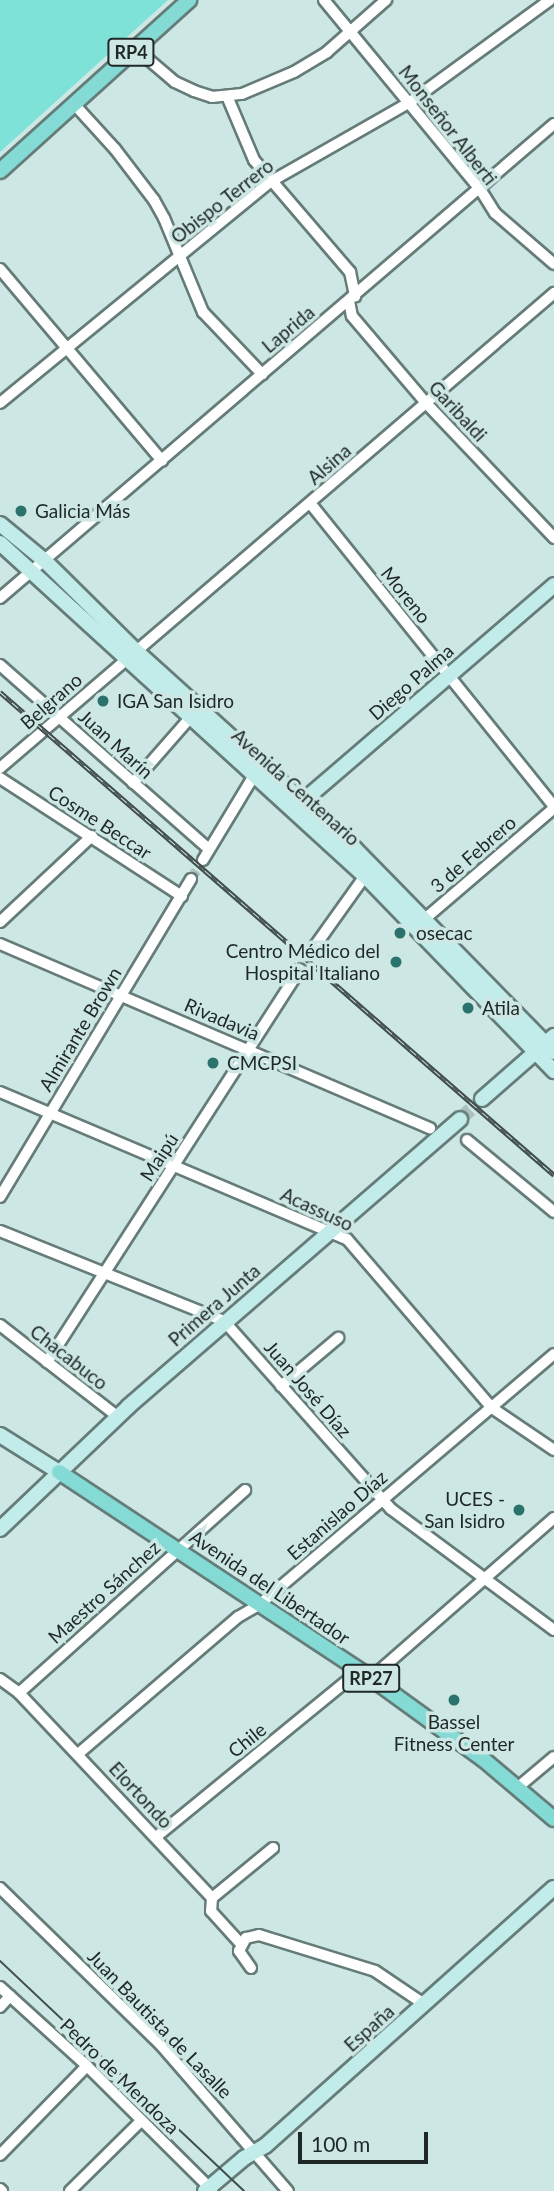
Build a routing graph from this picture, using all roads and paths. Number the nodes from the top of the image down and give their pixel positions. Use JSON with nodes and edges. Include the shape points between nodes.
{"nodes":[{"id":1,"x":189,"y":0,"type":"edge"},
{"id":2,"x":324,"y":0,"type":"edge"},
{"id":3,"x":386,"y":0,"type":"edge"},
{"id":4,"x":550,"y":0,"type":"edge"},
{"id":5,"x":351,"y":32,"type":"junction"},
{"id":6,"x":135,"y":48,"type":"junction"},
{"id":7,"x":227,"y":96,"type":"junction"},
{"id":8,"x":410,"y":102,"type":"junction"},
{"id":9,"x":74,"y":104,"type":"junction"},
{"id":10,"x":554,"y":124,"type":"edge"},
{"id":11,"x":0,"y":171,"type":"edge"},
{"id":12,"x":270,"y":182,"type":"junction"},
{"id":13,"x":480,"y":189,"type":"junction"},
{"id":14,"x":180,"y":256,"type":"junction"},
{"id":15,"x":554,"y":264,"type":"edge"},
{"id":16,"x":0,"y":269,"type":"edge"},
{"id":17,"x":554,"y":293,"type":"edge"},
{"id":18,"x":352,"y":298,"type":"junction"},
{"id":19,"x":65,"y":348,"type":"junction"},
{"id":20,"x":262,"y":374,"type":"junction"},
{"id":21,"x":0,"y":402,"type":"edge"},
{"id":22,"x":426,"y":403,"type":"junction"},
{"id":23,"x":162,"y":461,"type":"junction"},
{"id":24,"x":310,"y":503,"type":"junction"},
{"id":25,"x":0,"y":524,"type":"edge"},
{"id":26,"x":554,"y":538,"type":"edge"},
{"id":27,"x":0,"y":543,"type":"edge"},
{"id":28,"x":39,"y":566,"type":"junction"},
{"id":29,"x":554,"y":585,"type":"edge"},
{"id":30,"x":0,"y":598,"type":"edge"},
{"id":31,"x":130,"y":655,"type":"junction"},
{"id":32,"x":0,"y":665,"type":"edge"},
{"id":33,"x":448,"y":675,"type":"junction"},
{"id":34,"x":60,"y":718,"type":"junction"},
{"id":35,"x":190,"y":718,"type":"junction"},
{"id":36,"x":0,"y":768,"type":"edge"},
{"id":37,"x":257,"y":770,"type":"junction"},
{"id":38,"x":0,"y":778,"type":"edge"},
{"id":39,"x":134,"y":783,"type":"junction"},
{"id":40,"x":297,"y":806,"type":"junction"},
{"id":41,"x":554,"y":807,"type":"edge"},
{"id":42,"x":92,"y":836,"type":"junction"},
{"id":43,"x":209,"y":849,"type":"junction"},
{"id":44,"x":203,"y":860,"type":"tunnel mouth"},
{"id":45,"x":365,"y":876,"type":"junction"},
{"id":46,"x":191,"y":879,"type":"tunnel mouth"},
{"id":47,"x":182,"y":896,"type":"junction"},
{"id":48,"x":0,"y":922,"type":"edge"},
{"id":49,"x":420,"y":923,"type":"junction"},
{"id":50,"x":0,"y":944,"type":"edge"},
{"id":51,"x":315,"y":946,"type":"dead end"},
{"id":52,"x":300,"y":970,"type":"dead end"},
{"id":53,"x":120,"y":996,"type":"junction"},
{"id":54,"x":547,"y":1046,"type":"edge"},
{"id":55,"x":249,"y":1049,"type":"junction"},
{"id":56,"x":554,"y":1071,"type":"edge"},
{"id":57,"x":0,"y":1092,"type":"edge"},
{"id":58,"x":482,"y":1099,"type":"tunnel mouth"},
{"id":59,"x":49,"y":1113,"type":"junction"},
{"id":60,"x":460,"y":1118,"type":"tunnel mouth"},
{"id":61,"x":430,"y":1128,"type":"dead end"},
{"id":62,"x":467,"y":1140,"type":"dead end"},
{"id":63,"x":173,"y":1166,"type":"junction"},
{"id":64,"x":0,"y":1197,"type":"edge"},
{"id":65,"x":554,"y":1212,"type":"edge"},
{"id":66,"x":330,"y":1230,"type":"junction"},
{"id":67,"x":0,"y":1231,"type":"edge"},
{"id":68,"x":105,"y":1273,"type":"junction"},
{"id":69,"x":224,"y":1321,"type":"junction"},
{"id":70,"x":0,"y":1325,"type":"edge"},
{"id":71,"x":338,"y":1338,"type":"dead end"},
{"id":72,"x":554,"y":1354,"type":"edge"},
{"id":73,"x":47,"y":1362,"type":"junction"},
{"id":74,"x":281,"y":1386,"type":"junction"},
{"id":75,"x":492,"y":1408,"type":"junction"},
{"id":76,"x":117,"y":1416,"type":"junction"},
{"id":77,"x":0,"y":1435,"type":"edge"},
{"id":78,"x":554,"y":1450,"type":"edge"},
{"id":79,"x":59,"y":1472,"type":"junction"},
{"id":80,"x":245,"y":1490,"type":"dead end"},
{"id":81,"x":382,"y":1500,"type":"junction"},
{"id":82,"x":554,"y":1518,"type":"edge"},
{"id":83,"x":0,"y":1530,"type":"edge"},
{"id":84,"x":178,"y":1549,"type":"junction"},
{"id":85,"x":484,"y":1578,"type":"junction"},
{"id":86,"x":259,"y":1605,"type":"junction"},
{"id":87,"x":554,"y":1630,"type":"edge"},
{"id":88,"x":365,"y":1674,"type":"junction"},
{"id":89,"x":0,"y":1679,"type":"edge"},
{"id":90,"x":19,"y":1693,"type":"junction"},
{"id":91,"x":78,"y":1754,"type":"junction"},
{"id":92,"x":554,"y":1757,"type":"edge"},
{"id":93,"x":517,"y":1788,"type":"junction"},
{"id":94,"x":554,"y":1819,"type":"edge"},
{"id":95,"x":156,"y":1837,"type":"junction"},
{"id":96,"x":273,"y":1848,"type":"dead end"},
{"id":97,"x":0,"y":1888,"type":"edge"},
{"id":98,"x":554,"y":1888,"type":"edge"},
{"id":99,"x":212,"y":1898,"type":"junction"},
{"id":100,"x":241,"y":1944,"type":"junction"},
{"id":101,"x":251,"y":1968,"type":"dead end"},
{"id":102,"x":0,"y":1987,"type":"edge"},
{"id":103,"x":10,"y":1996,"type":"junction"},
{"id":104,"x":425,"y":2004,"type":"junction"},
{"id":105,"x":0,"y":2007,"type":"edge"},
{"id":106,"x":87,"y":2066,"type":"junction"},
{"id":107,"x":141,"y":2121,"type":"junction"},
{"id":108,"x":254,"y":2151,"type":"junction"},
{"id":109,"x":0,"y":2155,"type":"edge"},
{"id":110,"x":209,"y":2190,"type":"edge"},
{"id":111,"x":70,"y":2191,"type":"edge"},
{"id":112,"x":288,"y":2191,"type":"edge"}],
"edges":[{"from":1,"to":6,"type":"main road","number":"RP4"},
{"from":2,"to":5,"type":"street","name":"Monseñor Alberti"},
{"from":3,"to":5,"type":"street"},
{"from":4,"to":8,"type":"street","name":"Obispo Terrero"},
{"from":5,"to":7,"type":"street","via":[[294,72]]},
{"from":5,"to":8,"type":"street","name":"Monseñor Alberti"},
{"from":6,"to":7,"type":"street","via":[[175,82],[212,97]]},
{"from":6,"to":9,"type":"main road","number":"RP4"},
{"from":7,"to":12,"type":"street","name":"Garibaldi","via":[[245,144]]},
{"from":8,"to":12,"type":"street","name":"Obispo Terrero"},
{"from":8,"to":13,"type":"street","name":"Monseñor Alberti"},
{"from":9,"to":11,"type":"main road","number":"RP4"},
{"from":9,"to":14,"type":"street","via":[[142,182]]},
{"from":10,"to":13,"type":"street","name":"Laprida"},
{"from":12,"to":14,"type":"street","name":"Obispo Terrero"},
{"from":12,"to":18,"type":"street","name":"Garibaldi","via":[[350,272]]},
{"from":13,"to":15,"type":"street","name":"Monseñor Alberti","via":[[495,213]]},
{"from":13,"to":18,"type":"street","name":"Laprida"},
{"from":14,"to":19,"type":"street","name":"Obispo Terrero"},
{"from":14,"to":20,"type":"street","via":[[203,312]]},
{"from":16,"to":19,"type":"street"},
{"from":17,"to":22,"type":"street","name":"Alsina"},
{"from":18,"to":20,"type":"street","name":"Laprida"},
{"from":18,"to":22,"type":"street","name":"Garibaldi","via":[[352,316]]},
{"from":19,"to":21,"type":"street","name":"Obispo Terrero"},
{"from":19,"to":23,"type":"street"},
{"from":20,"to":23,"type":"street","name":"Laprida"},
{"from":22,"to":24,"type":"street","name":"Alsina"},
{"from":22,"to":26,"type":"street","name":"Garibaldi"},
{"from":23,"to":28,"type":"street","name":"Laprida"},
{"from":24,"to":31,"type":"street","name":"Alsina"},
{"from":24,"to":33,"type":"street","name":"Moreno"},
{"from":25,"to":28,"type":"street","name":"Avenida Centenario"},
{"from":27,"to":28,"type":"street","name":"Avenida Centenario"},
{"from":28,"to":30,"type":"street","name":"Laprida"},
{"from":28,"to":31,"type":"street","name":"Avenida Centenario"},
{"from":29,"to":33,"type":"street","name":"Diego Palma"},
{"from":31,"to":34,"type":"street","name":"Belgrano"},
{"from":31,"to":35,"type":"street","name":"Avenida Centenario"},
{"from":31,"to":37,"type":"street","name":"Avenida Centenario"},
{"from":32,"to":34,"type":"street","name":"Juan Marín"},
{"from":33,"to":40,"type":"street","name":"Diego Palma"},
{"from":33,"to":41,"type":"street","name":"Moreno"},
{"from":34,"to":36,"type":"street","name":"Belgrano"},
{"from":34,"to":39,"type":"street","name":"Juan Marín"},
{"from":35,"to":37,"type":"street","name":"Avenida Centenario"},
{"from":35,"to":39,"type":"street"},
{"from":37,"to":40,"type":"street","name":"Avenida Centenario"},
{"from":37,"to":43,"type":"street"},
{"from":38,"to":42,"type":"street","name":"Cosme Beccar"},
{"from":39,"to":43,"type":"street","name":"Juan Marín"},
{"from":40,"to":45,"type":"street","name":"Avenida Centenario"},
{"from":40,"to":49,"type":"street","name":"Avenida Centenario","via":[[355,849]]},
{"from":41,"to":49,"type":"street","name":"3 de Febrero"},
{"from":42,"to":47,"type":"street","name":"Cosme Beccar"},
{"from":42,"to":48,"type":"street"},
{"from":43,"to":44,"type":"street"},
{"from":45,"to":49,"type":"street","name":"Avenida Centenario"},
{"from":45,"to":51,"type":"street"},
{"from":46,"to":47,"type":"street","name":"Almirante Brown"},
{"from":47,"to":53,"type":"street","name":"Almirante Brown"},
{"from":49,"to":54,"type":"street","name":"Avenida Centenario"},
{"from":50,"to":53,"type":"street","name":"Rivadavia"},
{"from":52,"to":55,"type":"street","name":"Maipú"},
{"from":53,"to":55,"type":"street","name":"Rivadavia"},
{"from":53,"to":59,"type":"street","name":"Almirante Brown"},
{"from":54,"to":56,"type":"street","name":"Avenida Centenario"},
{"from":54,"to":58,"type":"street"},
{"from":55,"to":61,"type":"street","name":"Rivadavia"},
{"from":55,"to":63,"type":"street","name":"Maipú"},
{"from":57,"to":59,"type":"street","name":"Acassuso"},
{"from":59,"to":63,"type":"street","name":"Acassuso"},
{"from":59,"to":64,"type":"street","name":"Almirante Brown"},
{"from":60,"to":66,"type":"street","name":"Primera Junta"},
{"from":62,"to":65,"type":"street"},
{"from":63,"to":66,"type":"street","name":"Acassuso"},
{"from":63,"to":68,"type":"street","name":"Maipú"},
{"from":66,"to":69,"type":"street","name":"Primera Junta"},
{"from":66,"to":75,"type":"street","name":"Acassuso","via":[[347,1239]]},
{"from":67,"to":68,"type":"street","name":"Juan José Díaz"},
{"from":68,"to":69,"type":"street","name":"Juan José Díaz"},
{"from":68,"to":73,"type":"street","name":"Maipú"},
{"from":69,"to":74,"type":"street","name":"Juan José Díaz"},
{"from":69,"to":76,"type":"street","name":"Primera Junta"},
{"from":70,"to":73,"type":"street","name":"Chacabuco"},
{"from":71,"to":74,"type":"street"},
{"from":72,"to":75,"type":"street","name":"Estanislao Díaz"},
{"from":73,"to":76,"type":"street","name":"Chacabuco"},
{"from":74,"to":81,"type":"street","name":"Juan José Díaz"},
{"from":75,"to":78,"type":"street","name":"Acassuso"},
{"from":75,"to":81,"type":"street","name":"Estanislao Díaz"},
{"from":76,"to":79,"type":"street","name":"Primera Junta"},
{"from":77,"to":79,"type":"street","number":"RP27"},
{"from":79,"to":83,"type":"street","name":"Primera Junta"},
{"from":79,"to":84,"type":"main road","name":"Avenida del Libertador","number":"RP27"},
{"from":80,"to":84,"type":"street","name":"Maestro Sánchez"},
{"from":81,"to":85,"type":"street","name":"Juan José Díaz"},
{"from":81,"to":86,"type":"street","name":"Estanislao Díaz"},
{"from":82,"to":85,"type":"street","name":"Chile"},
{"from":84,"to":86,"type":"main road","name":"Avenida del Libertador","number":"RP27"},
{"from":84,"to":90,"type":"street","name":"Maestro Sánchez"},
{"from":85,"to":87,"type":"street","name":"Juan José Díaz"},
{"from":85,"to":88,"type":"street","name":"Chile"},
{"from":86,"to":88,"type":"main road","name":"Avenida del Libertador","number":"RP27"},
{"from":86,"to":91,"type":"street","name":"Estanislao Díaz","via":[[238,1617]]},
{"from":88,"to":93,"type":"main road","name":"Avenida del Libertador","number":"RP27"},
{"from":88,"to":95,"type":"street","name":"Chile"},
{"from":89,"to":90,"type":"street","name":"Elortondo"},
{"from":90,"to":91,"type":"street","name":"Elortondo"},
{"from":91,"to":95,"type":"street","name":"Elortondo"},
{"from":92,"to":93,"type":"street"},
{"from":93,"to":94,"type":"main road","name":"Avenida del Libertador","number":"RP27"},
{"from":95,"to":99,"type":"street","name":"Elortondo"},
{"from":96,"to":99,"type":"street"},
{"from":97,"to":108,"type":"street","name":"Juan Bautista de Lasalle","via":[[160,2044]]},
{"from":98,"to":104,"type":"street","name":"España"},
{"from":99,"to":100,"type":"street","name":"Elortondo","via":[[211,1911]]},
{"from":100,"to":101,"type":"street","name":"Elortondo","via":[[239,1951]]},
{"from":100,"to":104,"type":"street","via":[[251,1934],[259,1935],[357,1965],[375,1971]]},
{"from":102,"to":103,"type":"street","name":"Pedro de Mendoza"},
{"from":103,"to":105,"type":"street"},
{"from":103,"to":106,"type":"street","name":"Pedro de Mendoza"},
{"from":104,"to":108,"type":"street","name":"España"},
{"from":106,"to":107,"type":"street","name":"Pedro de Mendoza"},
{"from":106,"to":109,"type":"street"},
{"from":107,"to":110,"type":"street","name":"Pedro de Mendoza"},
{"from":107,"to":111,"type":"street"},
{"from":108,"to":110,"type":"street","name":"España"},
{"from":108,"to":112,"type":"street","name":"Juan Bautista de Lasalle"}]}
